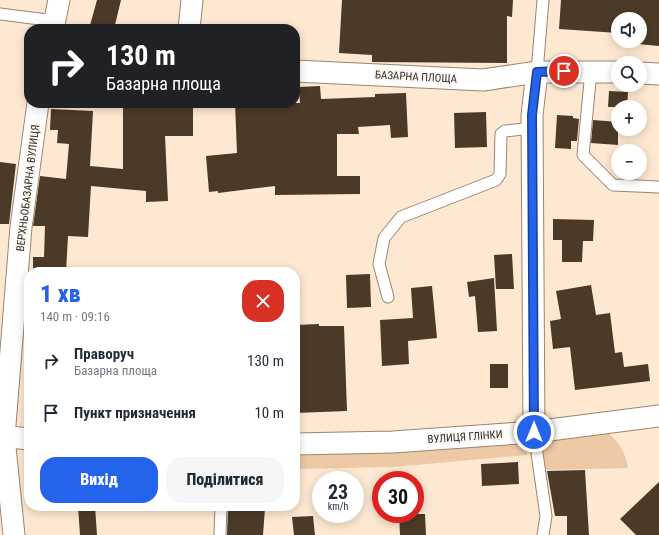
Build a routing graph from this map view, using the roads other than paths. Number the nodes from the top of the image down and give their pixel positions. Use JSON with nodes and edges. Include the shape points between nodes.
{"nodes":[{"id":1,"x":59,"y":0,"type":"edge"},
{"id":2,"x":192,"y":0,"type":"edge"},
{"id":3,"x":543,"y":0,"type":"edge"},
{"id":4,"x":0,"y":14,"type":"edge"},
{"id":5,"x":49,"y":24,"type":"edge"},
{"id":6,"x":54,"y":24,"type":"edge"},
{"id":7,"x":190,"y":24,"type":"edge"},
{"id":8,"x":591,"y":70,"type":"junction"},
{"id":9,"x":300,"y":71,"type":"edge"},
{"id":10,"x":611,"y":71,"type":"edge"},
{"id":11,"x":537,"y":72,"type":"junction"},
{"id":12,"x":647,"y":73,"type":"edge"},
{"id":13,"x":659,"y":74,"type":"edge"},
{"id":14,"x":37,"y":108,"type":"edge"},
{"id":15,"x":532,"y":128,"type":"junction"},
{"id":16,"x":659,"y":187,"type":"edge"},
{"id":17,"x":388,"y":297,"type":"dead end"},
{"id":18,"x":659,"y":416,"type":"edge"},
{"id":19,"x":534,"y":432,"type":"junction"},
{"id":20,"x":2,"y":437,"type":"edge"},
{"id":21,"x":24,"y":439,"type":"edge"},
{"id":22,"x":300,"y":444,"type":"edge"},
{"id":23,"x":221,"y":511,"type":"edge"},
{"id":24,"x":14,"y":535,"type":"edge"},
{"id":25,"x":220,"y":535,"type":"edge"},
{"id":26,"x":543,"y":535,"type":"edge"}],
"edges":[{"from":1,"to":6,"type":"street"},
{"from":2,"to":7,"type":"street"},
{"from":3,"to":11,"type":"lane"},
{"from":4,"to":5,"type":"lane"},
{"from":8,"to":10,"type":"street","name":"БАЗАРНА ПЛОЩА"},
{"from":8,"to":11,"type":"street","name":"БАЗАРНА ПЛОЩА"},
{"from":8,"to":16,"type":"lane","via":[[583,155],[612,185]]},
{"from":9,"to":11,"type":"street","name":"БАЗАРНА ПЛОЩА","via":[[483,80]]},
{"from":11,"to":15,"type":"street"},
{"from":12,"to":13,"type":"street"},
{"from":14,"to":20,"type":"street","name":"ВЕРХНЬОБАЗАРНА ВУЛИЦЯ","via":[[21,227]]},
{"from":15,"to":17,"type":"lane","via":[[505,131],[501,134],[500,174],[496,180],[401,217],[384,238],[379,264]]},
{"from":15,"to":19,"type":"street"},
{"from":18,"to":19,"type":"street","name":"ВУЛИЦЯ ГЛІНКИ"},
{"from":19,"to":22,"type":"street","name":"ВУЛИЦЯ ГЛІНКИ","via":[[393,442]]},
{"from":19,"to":26,"type":"lane","via":[[546,516]]},
{"from":20,"to":21,"type":"street"},
{"from":20,"to":24,"type":"street","name":"ВЕРХНЬОБАЗАРНА ВУЛИЦЯ"},
{"from":23,"to":25,"type":"lane"}]}
